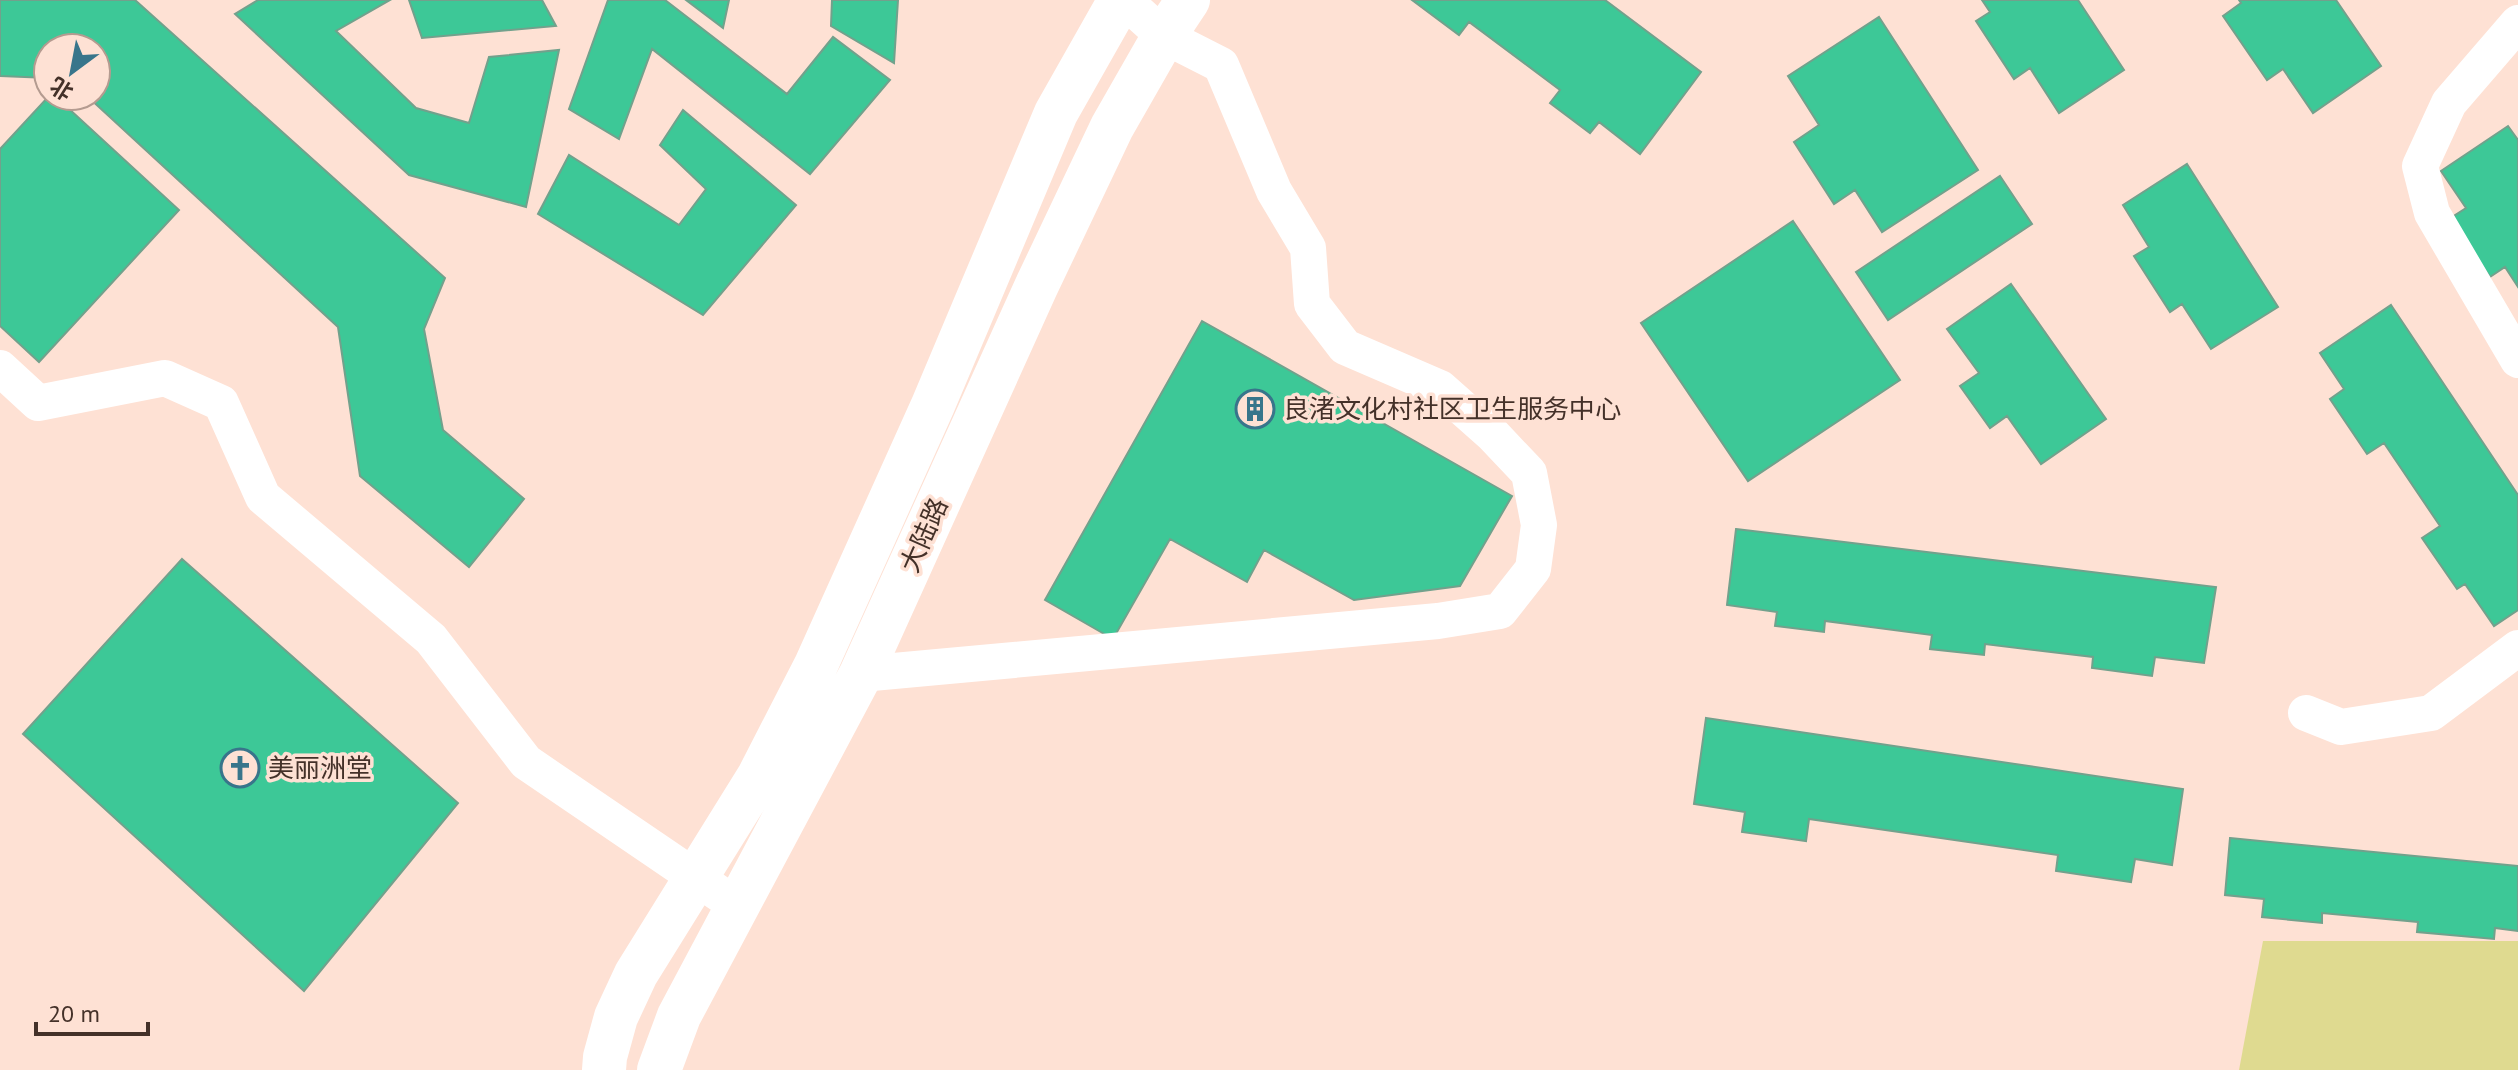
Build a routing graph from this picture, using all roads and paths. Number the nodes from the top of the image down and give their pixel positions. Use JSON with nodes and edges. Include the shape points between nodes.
{"nodes":[{"id":1,"x":1122,"y":0,"type":"edge"},
{"id":2,"x":1188,"y":0,"type":"edge"},
{"id":3,"x":2518,"y":23,"type":"edge"},
{"id":4,"x":1164,"y":36,"type":"junction"},
{"id":5,"x":2518,"y":360,"type":"edge"},
{"id":6,"x":0,"y":368,"type":"edge"},
{"id":7,"x":2518,"y":648,"type":"edge"},
{"id":8,"x":861,"y":674,"type":"junction"},
{"id":9,"x":2306,"y":713,"type":"dead end"},
{"id":10,"x":696,"y":877,"type":"junction"},
{"id":11,"x":739,"y":907,"type":"junction"},
{"id":12,"x":604,"y":1070,"type":"edge"},
{"id":13,"x":659,"y":1070,"type":"edge"}],
"edges":[{"from":1,"to":4,"type":"street"},
{"from":1,"to":10,"type":"main road","name":"大陆路","via":[[1056,113],[816,665],[759,776]]},
{"from":2,"to":4,"type":"main road","name":"大陆路"},
{"from":3,"to":5,"type":"street","via":[[2449,103],[2420,166],[2432,213]]},
{"from":4,"to":8,"type":"main road","name":"大陆路","via":[[1093,167]]},
{"from":4,"to":8,"type":"street","via":[[1221,65],[1274,191],[1308,248],[1312,304],[1345,347],[1440,388],[1529,473],[1539,525],[1533,569],[1500,611],[1438,621]]},
{"from":6,"to":10,"type":"street","via":[[38,403],[165,378],[221,403],[263,497],[431,639],[526,762]]},
{"from":7,"to":9,"type":"street","via":[[2431,713],[2341,727]]},
{"from":8,"to":11,"type":"main road","name":"大陆路"},
{"from":10,"to":11,"type":"street"},
{"from":10,"to":12,"type":"main road","name":"大陆路","via":[[636,974],[616,1017]]},
{"from":11,"to":13,"type":"main road","name":"大陆路","via":[[679,1016]]}]}
